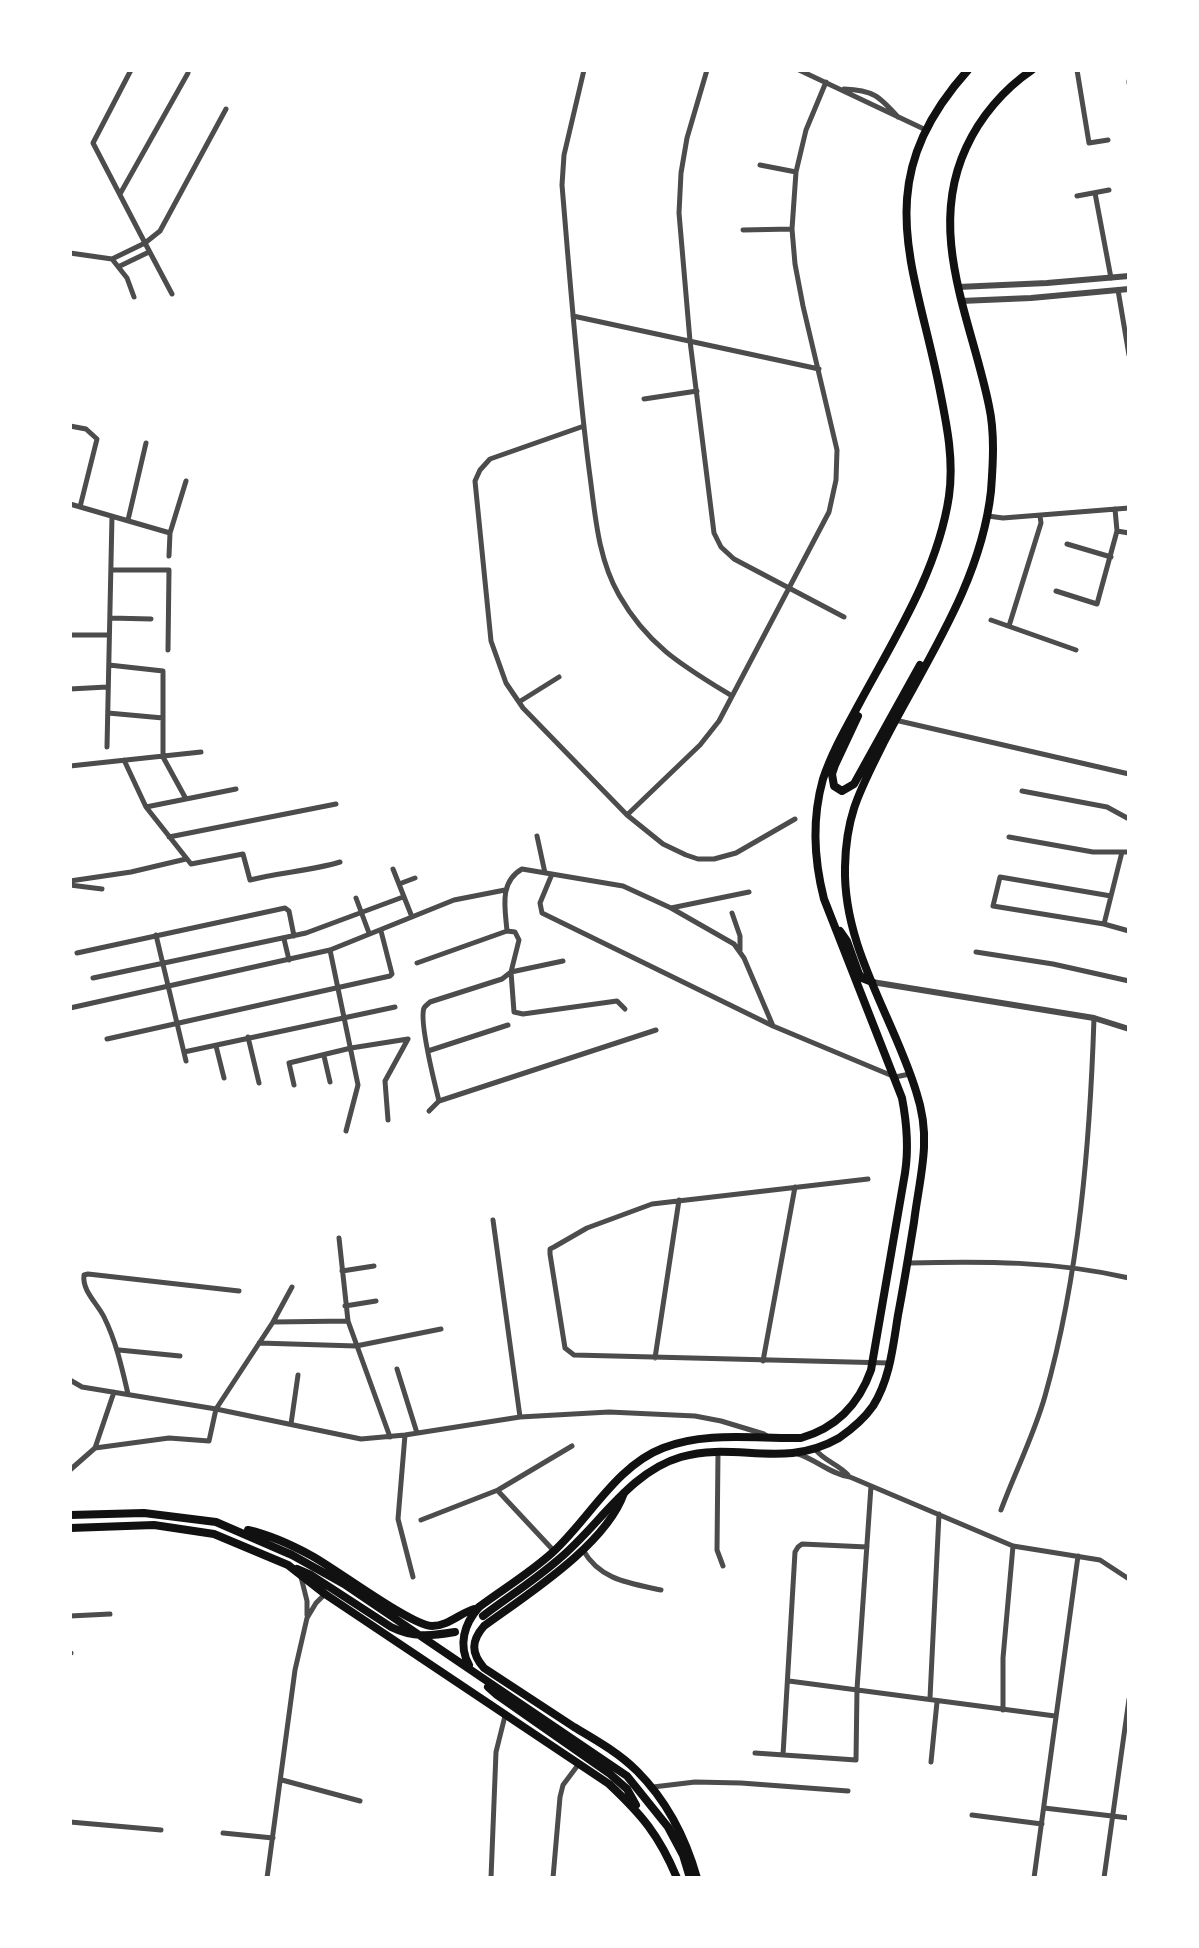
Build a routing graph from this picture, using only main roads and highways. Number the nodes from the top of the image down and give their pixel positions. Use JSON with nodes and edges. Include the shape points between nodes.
{"nodes":[{"id":1,"x":968,"y":70,"type":"edge"},
{"id":2,"x":1032,"y":70,"type":"edge"},
{"id":3,"x":891,"y":644,"type":"junction"},
{"id":4,"x":936,"y":644,"type":"junction"},
{"id":5,"x":834,"y":924,"type":"junction"},
{"id":6,"x":872,"y":982,"type":"junction"},
{"id":7,"x":624,"y":1493,"type":"junction"},
{"id":8,"x":70,"y":1515,"type":"edge"},
{"id":9,"x":229,"y":1526,"type":"junction"},
{"id":10,"x":71,"y":1528,"type":"edge"},
{"id":11,"x":288,"y":1565,"type":"junction"},
{"id":12,"x":481,"y":1611,"type":"junction"},
{"id":13,"x":455,"y":1632,"type":"dead end"},
{"id":14,"x":641,"y":1814,"type":"junction"},
{"id":15,"x":676,"y":1878,"type":"edge"},
{"id":16,"x":694,"y":1878,"type":"edge"}],
"edges":[{"from":1,"to":3,"type":"main road","via":[[926,130],[905,214],[951,463],[932,559]]},
{"from":2,"to":4,"type":"main road","via":[[983,118],[960,159],[949,205],[958,287],[990,410],[992,447],[988,516],[974,566]]},
{"from":3,"to":4,"type":"main road","via":[[835,765],[837,789],[854,784]]},
{"from":3,"to":5,"type":"main road","via":[[834,752],[818,804],[817,869]]},
{"from":4,"to":6,"type":"main road","via":[[854,802],[846,838],[850,920]]},
{"from":5,"to":6,"type":"main road","via":[[862,978]]},
{"from":5,"to":12,"type":"main road","via":[[908,1126],[865,1387],[833,1424],[801,1438],[696,1439],[660,1449],[618,1479],[554,1551]]},
{"from":6,"to":7,"type":"main road","via":[[924,1119],[907,1264],[877,1399],[851,1430],[815,1449],[683,1456]]},
{"from":7,"to":12,"type":"main road","via":[[558,1560]]},
{"from":7,"to":16,"type":"main road","via":[[564,1568],[484,1626],[474,1653],[484,1668],[638,1772],[675,1824]]},
{"from":8,"to":9,"type":"main road","via":[[173,1514]]},
{"from":9,"to":12,"type":"main road","via":[[312,1556],[424,1626]]},
{"from":9,"to":16,"type":"main road","via":[[344,1584],[628,1776],[668,1827]]},
{"from":10,"to":11,"type":"main road","via":[[180,1528],[214,1534]]},
{"from":11,"to":13,"type":"main road","via":[[404,1633]]},
{"from":11,"to":14,"type":"main road","via":[[580,1762]]},
{"from":12,"to":14,"type":"main road","via":[[467,1623],[463,1644],[474,1674],[610,1774]]},
{"from":14,"to":15,"type":"main road"}]}
